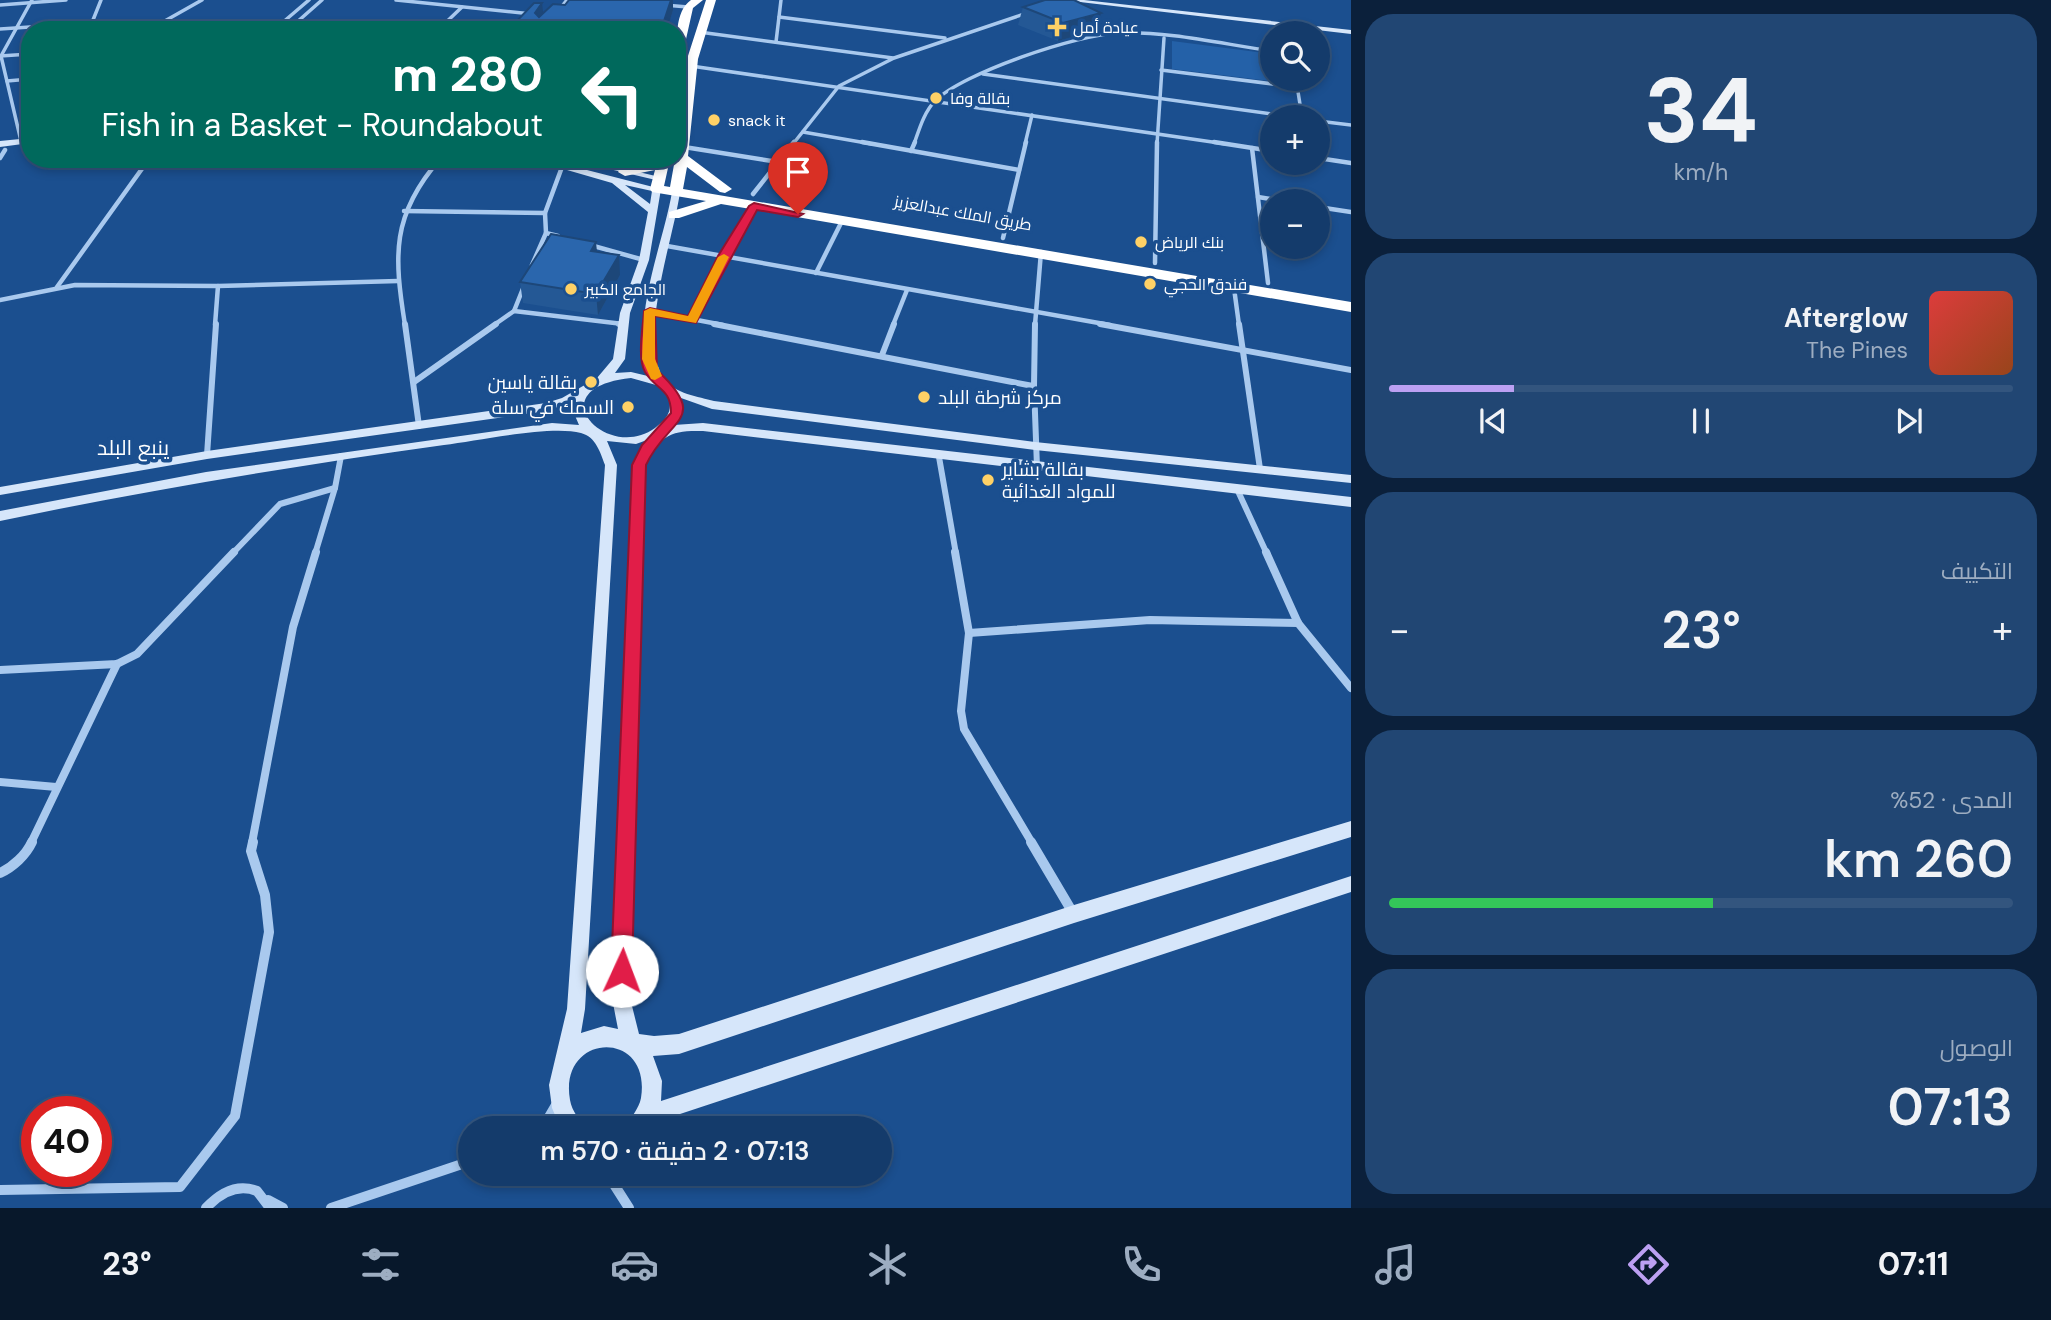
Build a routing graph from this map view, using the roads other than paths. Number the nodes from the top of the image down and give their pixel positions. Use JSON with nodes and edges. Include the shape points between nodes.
{"nodes":[{"id":1,"x":66,"y":0,"type":"edge"},
{"id":2,"x":101,"y":0,"type":"edge"},
{"id":3,"x":202,"y":0,"type":"edge"},
{"id":4,"x":309,"y":0,"type":"edge"},
{"id":5,"x":322,"y":0,"type":"edge"},
{"id":6,"x":398,"y":0,"type":"edge"},
{"id":7,"x":454,"y":0,"type":"edge"},
{"id":8,"x":567,"y":0,"type":"edge"},
{"id":9,"x":711,"y":0,"type":"edge"},
{"id":10,"x":781,"y":0,"type":"edge"},
{"id":11,"x":1066,"y":0,"type":"edge"},
{"id":12,"x":1104,"y":0,"type":"edge"},
{"id":13,"x":32,"y":1,"type":"edge"},
{"id":14,"x":693,"y":4,"type":"edge"},
{"id":15,"x":1054,"y":4,"type":"edge"},
{"id":16,"x":0,"y":5,"type":"edge"},
{"id":17,"x":449,"y":5,"type":"junction"},
{"id":18,"x":663,"y":5,"type":"edge"},
{"id":19,"x":461,"y":7,"type":"junction"},
{"id":20,"x":1040,"y":9,"type":"edge"},
{"id":21,"x":540,"y":15,"type":"edge"},
{"id":22,"x":553,"y":17,"type":"edge"},
{"id":23,"x":779,"y":18,"type":"junction"},
{"id":24,"x":91,"y":21,"type":"edge"},
{"id":25,"x":165,"y":21,"type":"edge"},
{"id":26,"x":284,"y":21,"type":"edge"},
{"id":27,"x":298,"y":21,"type":"edge"},
{"id":28,"x":447,"y":21,"type":"edge"},
{"id":29,"x":1260,"y":22,"type":"edge"},
{"id":30,"x":686,"y":27,"type":"edge"},
{"id":31,"x":17,"y":28,"type":"junction"},
{"id":32,"x":21,"y":28,"type":"edge"},
{"id":33,"x":1330,"y":28,"type":"edge"},
{"id":34,"x":0,"y":29,"type":"edge"},
{"id":35,"x":1351,"y":30,"type":"edge"},
{"id":36,"x":699,"y":32,"type":"junction"},
{"id":37,"x":948,"y":38,"type":"junction"},
{"id":38,"x":1164,"y":38,"type":"junction"},
{"id":39,"x":776,"y":42,"type":"junction"},
{"id":40,"x":1260,"y":50,"type":"edge"},
{"id":41,"x":21,"y":55,"type":"edge"},
{"id":42,"x":1,"y":56,"type":"edge"},
{"id":43,"x":894,"y":58,"type":"junction"},
{"id":44,"x":691,"y":66,"type":"junction"},
{"id":45,"x":1161,"y":70,"type":"junction"},
{"id":46,"x":981,"y":74,"type":"junction"},
{"id":47,"x":21,"y":80,"type":"edge"},
{"id":48,"x":7,"y":81,"type":"junction"},
{"id":49,"x":1260,"y":82,"type":"edge"},
{"id":50,"x":839,"y":86,"type":"junction"},
{"id":51,"x":1158,"y":99,"type":"junction"},
{"id":52,"x":935,"y":100,"type":"junction"},
{"id":53,"x":1260,"y":112,"type":"edge"},
{"id":54,"x":1032,"y":115,"type":"junction"},
{"id":55,"x":1330,"y":122,"type":"edge"},
{"id":56,"x":21,"y":124,"type":"edge"},
{"id":57,"x":1351,"y":125,"type":"edge"},
{"id":58,"x":686,"y":127,"type":"edge"},
{"id":59,"x":803,"y":132,"type":"junction"},
{"id":60,"x":1157,"y":134,"type":"junction"},
{"id":61,"x":21,"y":144,"type":"edge"},
{"id":62,"x":1252,"y":148,"type":"junction"},
{"id":63,"x":1260,"y":149,"type":"edge"},
{"id":64,"x":1,"y":150,"type":"edge"},
{"id":65,"x":911,"y":151,"type":"junction"},
{"id":66,"x":686,"y":152,"type":"edge"},
{"id":67,"x":686,"y":154,"type":"edge"},
{"id":68,"x":1330,"y":160,"type":"edge"},
{"id":69,"x":778,"y":162,"type":"junction"},
{"id":70,"x":1351,"y":163,"type":"edge"},
{"id":71,"x":143,"y":168,"type":"edge"},
{"id":72,"x":430,"y":168,"type":"edge"},
{"id":73,"x":562,"y":168,"type":"edge"},
{"id":74,"x":566,"y":168,"type":"edge"},
{"id":75,"x":608,"y":168,"type":"edge"},
{"id":76,"x":681,"y":168,"type":"edge"},
{"id":77,"x":1019,"y":170,"type":"junction"},
{"id":78,"x":625,"y":172,"type":"joint"},
{"id":79,"x":661,"y":173,"type":"edge"},
{"id":80,"x":612,"y":180,"type":"junction"},
{"id":81,"x":677,"y":186,"type":"junction"},
{"id":82,"x":725,"y":195,"type":"junction"},
{"id":83,"x":1258,"y":197,"type":"joint"},
{"id":84,"x":753,"y":200,"type":"junction"},
{"id":85,"x":1330,"y":208,"type":"edge"},
{"id":86,"x":404,"y":211,"type":"junction"},
{"id":87,"x":653,"y":211,"type":"junction"},
{"id":88,"x":1351,"y":212,"type":"edge"},
{"id":89,"x":545,"y":213,"type":"junction"},
{"id":90,"x":674,"y":215,"type":"junction"},
{"id":91,"x":842,"y":221,"type":"junction"},
{"id":92,"x":546,"y":233,"type":"junction"},
{"id":93,"x":1003,"y":238,"type":"junction"},
{"id":94,"x":570,"y":240,"type":"edge"},
{"id":95,"x":583,"y":243,"type":"edge"},
{"id":96,"x":667,"y":246,"type":"junction"},
{"id":97,"x":1041,"y":253,"type":"junction"},
{"id":98,"x":724,"y":256,"type":"junction"},
{"id":99,"x":644,"y":260,"type":"junction"},
{"id":100,"x":1155,"y":263,"type":"junction"},
{"id":101,"x":816,"y":273,"type":"junction"},
{"id":102,"x":398,"y":281,"type":"junction"},
{"id":103,"x":1268,"y":283,"type":"junction"},
{"id":104,"x":218,"y":286,"type":"junction"},
{"id":105,"x":57,"y":287,"type":"junction"},
{"id":106,"x":1234,"y":288,"type":"junction"},
{"id":107,"x":906,"y":290,"type":"junction"},
{"id":108,"x":1351,"y":297,"type":"edge"},
{"id":109,"x":0,"y":300,"type":"edge"},
{"id":110,"x":1351,"y":307,"type":"edge"},
{"id":111,"x":1034,"y":310,"type":"junction"},
{"id":112,"x":514,"y":311,"type":"junction"},
{"id":113,"x":650,"y":311,"type":"junction"},
{"id":114,"x":692,"y":320,"type":"junction"},
{"id":115,"x":623,"y":324,"type":"junction"},
{"id":116,"x":1241,"y":349,"type":"junction"},
{"id":117,"x":881,"y":355,"type":"junction"},
{"id":118,"x":1351,"y":370,"type":"edge"},
{"id":119,"x":600,"y":381,"type":"junction"},
{"id":120,"x":414,"y":382,"type":"junction"},
{"id":121,"x":661,"y":383,"type":"junction"},
{"id":122,"x":1033,"y":386,"type":"junction"},
{"id":123,"x":588,"y":388,"type":"junction"},
{"id":124,"x":671,"y":391,"type":"junction"},
{"id":125,"x":419,"y":426,"type":"junction"},
{"id":126,"x":659,"y":432,"type":"junction"},
{"id":127,"x":596,"y":434,"type":"junction"},
{"id":128,"x":1035,"y":446,"type":"junction"},
{"id":129,"x":207,"y":455,"type":"junction"},
{"id":130,"x":341,"y":456,"type":"junction"},
{"id":131,"x":939,"y":457,"type":"junction"},
{"id":132,"x":1037,"y":467,"type":"junction"},
{"id":133,"x":1260,"y":469,"type":"junction"},
{"id":134,"x":1351,"y":479,"type":"edge"},
{"id":135,"x":335,"y":488,"type":"junction"},
{"id":136,"x":1237,"y":489,"type":"junction"},
{"id":137,"x":0,"y":491,"type":"edge"},
{"id":138,"x":1351,"y":502,"type":"edge"},
{"id":139,"x":0,"y":516,"type":"edge"},
{"id":140,"x":1298,"y":623,"type":"junction"},
{"id":141,"x":969,"y":633,"type":"junction"},
{"id":142,"x":117,"y":664,"type":"junction"},
{"id":143,"x":0,"y":670,"type":"edge"},
{"id":144,"x":1351,"y":688,"type":"edge"},
{"id":145,"x":0,"y":782,"type":"edge"},
{"id":146,"x":56,"y":787,"type":"junction"},
{"id":147,"x":1351,"y":829,"type":"edge"},
{"id":148,"x":0,"y":873,"type":"edge"},
{"id":149,"x":1351,"y":884,"type":"edge"},
{"id":150,"x":1074,"y":914,"type":"junction"},
{"id":151,"x":631,"y":1043,"type":"junction"},
{"id":152,"x":565,"y":1065,"type":"junction"},
{"id":153,"x":559,"y":1097,"type":"junction"},
{"id":154,"x":551,"y":1116,"type":"edge"},
{"id":155,"x":565,"y":1116,"type":"edge"},
{"id":156,"x":643,"y":1116,"type":"edge"},
{"id":157,"x":654,"y":1116,"type":"edge"},
{"id":158,"x":458,"y":1165,"type":"edge"},
{"id":159,"x":615,"y":1186,"type":"edge"},
{"id":160,"x":0,"y":1190,"type":"edge"},
{"id":161,"x":269,"y":1204,"type":"edge"},
{"id":162,"x":206,"y":1208,"type":"edge"},
{"id":163,"x":283,"y":1208,"type":"edge"},
{"id":164,"x":331,"y":1208,"type":"edge"},
{"id":165,"x":629,"y":1208,"type":"edge"}],
"edges":[{"from":1,"to":13,"type":"street"},
{"from":2,"to":24,"type":"street"},
{"from":3,"to":25,"type":"street"},
{"from":4,"to":26,"type":"street"},
{"from":5,"to":27,"type":"street"},
{"from":6,"to":17,"type":"street"},
{"from":7,"to":17,"type":"street"},
{"from":8,"to":22,"type":"street"},
{"from":9,"to":36,"type":"highway"},
{"from":10,"to":23,"type":"street"},
{"from":11,"to":15,"type":"street"},
{"from":11,"to":29,"type":"street"},
{"from":12,"to":35,"type":"street"},
{"from":13,"to":16,"type":"street"},
{"from":13,"to":31,"type":"street"},
{"from":14,"to":18,"type":"street"},
{"from":14,"to":30,"type":"highway"},
{"from":17,"to":19,"type":"street"},
{"from":19,"to":21,"type":"street"},
{"from":19,"to":28,"type":"street"},
{"from":20,"to":37,"type":"street"},
{"from":23,"to":37,"type":"street"},
{"from":23,"to":39,"type":"street"},
{"from":31,"to":32,"type":"street"},
{"from":31,"to":34,"type":"street"},
{"from":31,"to":42,"type":"street"},
{"from":33,"to":35,"type":"street"},
{"from":36,"to":39,"type":"street"},
{"from":36,"to":44,"type":"highway"},
{"from":37,"to":43,"type":"street"},
{"from":38,"to":40,"type":"street"},
{"from":38,"to":45,"type":"street"},
{"from":38,"to":46,"type":"street","via":[[1120,32],[1093,36]]},
{"from":39,"to":43,"type":"street"},
{"from":41,"to":42,"type":"street"},
{"from":42,"to":48,"type":"street"},
{"from":43,"to":50,"type":"street"},
{"from":44,"to":50,"type":"street"},
{"from":44,"to":58,"type":"highway"},
{"from":45,"to":49,"type":"street"},
{"from":45,"to":51,"type":"street"},
{"from":46,"to":51,"type":"street"},
{"from":46,"to":52,"type":"street"},
{"from":47,"to":48,"type":"street"},
{"from":48,"to":56,"type":"street"},
{"from":50,"to":52,"type":"street"},
{"from":50,"to":59,"type":"street"},
{"from":51,"to":53,"type":"street"},
{"from":51,"to":60,"type":"street"},
{"from":52,"to":54,"type":"street"},
{"from":52,"to":65,"type":"street"},
{"from":54,"to":60,"type":"street"},
{"from":54,"to":77,"type":"street"},
{"from":55,"to":57,"type":"street"},
{"from":59,"to":65,"type":"street"},
{"from":59,"to":69,"type":"street"},
{"from":60,"to":62,"type":"street"},
{"from":60,"to":100,"type":"street"},
{"from":61,"to":64,"type":"street"},
{"from":62,"to":63,"type":"street"},
{"from":62,"to":83,"type":"street"},
{"from":65,"to":77,"type":"street"},
{"from":66,"to":69,"type":"street"},
{"from":67,"to":82,"type":"highway"},
{"from":68,"to":70,"type":"street"},
{"from":69,"to":84,"type":"street"},
{"from":71,"to":105,"type":"street"},
{"from":72,"to":86,"type":"street"},
{"from":73,"to":89,"type":"street"},
{"from":74,"to":80,"type":"street","name":"طريق الملك عبدالعزيز"},
{"from":75,"to":78,"type":"street"},
{"from":76,"to":81,"type":"highway"},
{"from":77,"to":93,"type":"street"},
{"from":78,"to":79,"type":"highway"},
{"from":79,"to":80,"type":"street","name":"طريق الملك عبدالعزيز"},
{"from":79,"to":81,"type":"highway","name":"طريق الملك عبدالعزيز"},
{"from":79,"to":87,"type":"street"},
{"from":80,"to":87,"type":"street"},
{"from":81,"to":82,"type":"highway","name":"طريق الملك عبدالعزيز"},
{"from":81,"to":90,"type":"street"},
{"from":82,"to":84,"type":"highway","name":"طريق الملك عبدالعزيز"},
{"from":82,"to":90,"type":"highway"},
{"from":83,"to":103,"type":"street"},
{"from":84,"to":91,"type":"highway","name":"طريق الملك عبدالعزيز"},
{"from":84,"to":93,"type":"highway","name":"طريق الملك عبدالعزيز"},
{"from":84,"to":98,"type":"street"},
{"from":85,"to":88,"type":"street"},
{"from":86,"to":89,"type":"street"},
{"from":86,"to":102,"type":"street","via":[[397,242]]},
{"from":87,"to":99,"type":"street"},
{"from":89,"to":92,"type":"street"},
{"from":90,"to":96,"type":"street"},
{"from":91,"to":97,"type":"highway","name":"طريق الملك عبدالعزيز"},
{"from":91,"to":101,"type":"street"},
{"from":92,"to":94,"type":"street"},
{"from":92,"to":112,"type":"street"},
{"from":93,"to":100,"type":"highway","name":"طريق الملك عبدالعزيز"},
{"from":95,"to":99,"type":"street"},
{"from":96,"to":98,"type":"street"},
{"from":96,"to":113,"type":"street"},
{"from":97,"to":106,"type":"highway","name":"طريق الملك عبدالعزيز"},
{"from":97,"to":111,"type":"street"},
{"from":98,"to":101,"type":"street"},
{"from":98,"to":114,"type":"street"},
{"from":99,"to":115,"type":"street"},
{"from":100,"to":103,"type":"highway","name":"طريق الملك عبدالعزيز"},
{"from":101,"to":107,"type":"street"},
{"from":102,"to":104,"type":"street"},
{"from":102,"to":120,"type":"street"},
{"from":103,"to":108,"type":"highway","name":"طريق الملك عبدالعزيز"},
{"from":104,"to":105,"type":"street"},
{"from":104,"to":129,"type":"street"},
{"from":105,"to":109,"type":"street"},
{"from":106,"to":110,"type":"highway","name":"طريق الملك عبدالعزيز"},
{"from":106,"to":116,"type":"street"},
{"from":107,"to":111,"type":"street"},
{"from":107,"to":117,"type":"street"},
{"from":111,"to":116,"type":"street"},
{"from":111,"to":122,"type":"street"},
{"from":112,"to":115,"type":"street"},
{"from":112,"to":120,"type":"street"},
{"from":113,"to":114,"type":"street"},
{"from":113,"to":121,"type":"street","via":[[648,359]]},
{"from":114,"to":117,"type":"street"},
{"from":115,"to":119,"type":"street","via":[[619,359]]},
{"from":116,"to":118,"type":"street"},
{"from":116,"to":133,"type":"street"},
{"from":117,"to":122,"type":"street"},
{"from":119,"to":121,"type":"street","via":[[631,375]]},
{"from":119,"to":123,"type":"street"},
{"from":120,"to":125,"type":"street"},
{"from":121,"to":124,"type":"street"},
{"from":122,"to":128,"type":"street"},
{"from":123,"to":125,"type":"street","via":[[547,407]]},
{"from":123,"to":127,"type":"street","via":[[580,397],[578,417]]},
{"from":124,"to":126,"type":"street","via":[[677,413]]},
{"from":124,"to":128,"type":"street","via":[[712,405]]},
{"from":125,"to":129,"type":"street"},
{"from":126,"to":127,"type":"street","via":[[628,440]]},
{"from":126,"to":131,"type":"street","via":[[703,427]]},
{"from":126,"to":151,"type":"street","via":[[639,465],[621,998]]},
{"from":127,"to":130,"type":"street","via":[[552,428]]},
{"from":127,"to":152,"type":"street","via":[[611,464],[576,1009]]},
{"from":128,"to":132,"type":"street"},
{"from":128,"to":133,"type":"street"},
{"from":129,"to":137,"type":"street"},
{"from":130,"to":135,"type":"street"},
{"from":130,"to":139,"type":"street","via":[[96,495]]},
{"from":131,"to":132,"type":"street"},
{"from":131,"to":141,"type":"street"},
{"from":132,"to":136,"type":"street"},
{"from":133,"to":134,"type":"street"},
{"from":135,"to":142,"type":"street","via":[[280,505],[144,649]]},
{"from":135,"to":160,"type":"street","via":[[293,627],[251,850],[265,895],[269,932],[235,1116],[180,1187]]},
{"from":136,"to":138,"type":"street"},
{"from":136,"to":140,"type":"street"},
{"from":140,"to":141,"type":"street","via":[[1150,620]]},
{"from":140,"to":144,"type":"street"},
{"from":141,"to":150,"type":"street","via":[[961,711],[964,729]]},
{"from":142,"to":143,"type":"street"},
{"from":142,"to":146,"type":"street"},
{"from":145,"to":146,"type":"street"},
{"from":146,"to":148,"type":"street","via":[[28,850]]},
{"from":147,"to":150,"type":"street"},
{"from":149,"to":157,"type":"street","via":[[672,1105]]},
{"from":150,"to":151,"type":"street","via":[[679,1044]]},
{"from":151,"to":152,"type":"street","via":[[601,1037],[580,1047]]},
{"from":151,"to":156,"type":"street","via":[[651,1069],[651,1104]]},
{"from":152,"to":153,"type":"street"},
{"from":153,"to":154,"type":"street"},
{"from":153,"to":155,"type":"street"},
{"from":158,"to":164,"type":"street"},
{"from":159,"to":165,"type":"street"},
{"from":161,"to":162,"type":"street","via":[[248,1186],[223,1192]]},
{"from":161,"to":163,"type":"street"}]}
